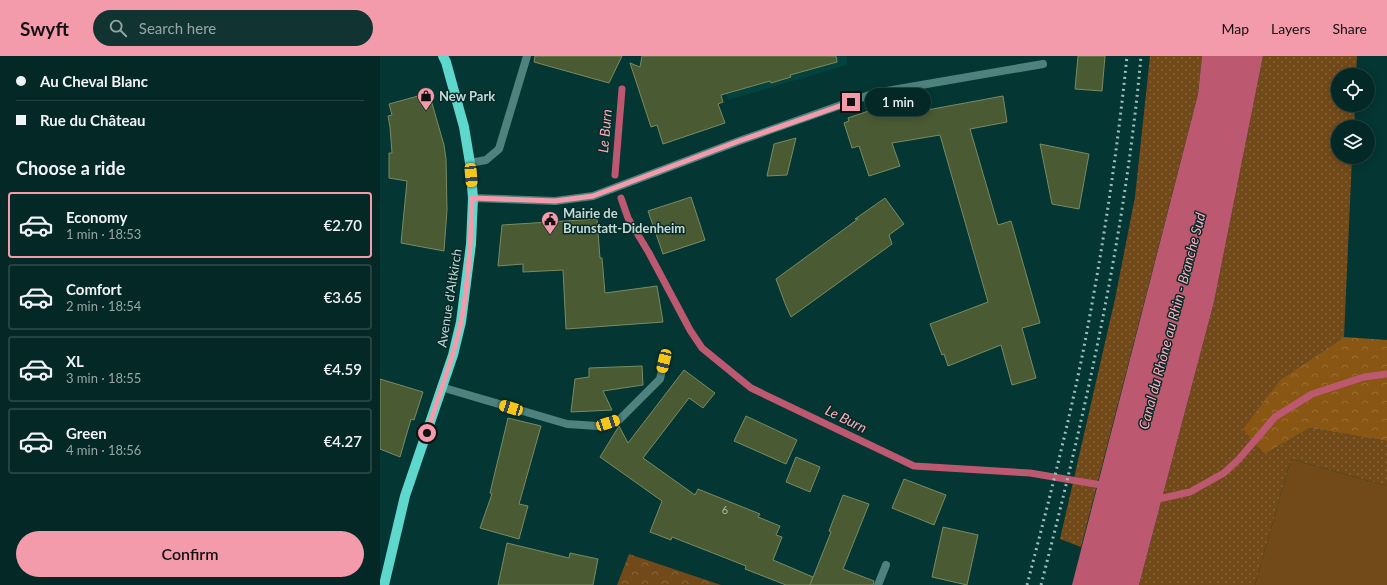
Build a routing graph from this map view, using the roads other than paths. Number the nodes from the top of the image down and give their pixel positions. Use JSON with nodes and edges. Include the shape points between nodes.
{"nodes":[{"id":1,"x":443,"y":56,"type":"edge"},
{"id":2,"x":527,"y":56,"type":"edge"},
{"id":3,"x":1043,"y":64,"type":"dead end"},
{"id":4,"x":470,"y":164,"type":"junction"},
{"id":5,"x":472,"y":198,"type":"junction"},
{"id":6,"x":664,"y":361,"type":"dead end"},
{"id":7,"x":441,"y":387,"type":"junction"},
{"id":8,"x":886,"y":565,"type":"dead end"},
{"id":9,"x":384,"y":585,"type":"edge"},
{"id":10,"x":878,"y":585,"type":"edge"}],
"edges":[{"from":1,"to":4,"type":"main road","name":"Avenue d'Altkirch","via":[[464,127]]},
{"from":2,"to":4,"type":"street","via":[[499,149],[486,160]]},
{"from":3,"to":5,"type":"street","via":[[875,93],[593,196],[555,201]]},
{"from":4,"to":5,"type":"main road","name":"Avenue d'Altkirch"},
{"from":5,"to":7,"type":"main road","name":"Avenue d'Altkirch","via":[[471,244],[461,322],[453,355]]},
{"from":6,"to":7,"type":"street","via":[[660,379],[619,420],[598,426],[567,424]]},
{"from":7,"to":9,"type":"main road","name":"Avenue d'Altkirch","via":[[405,496]]},
{"from":8,"to":10,"type":"street"}]}
